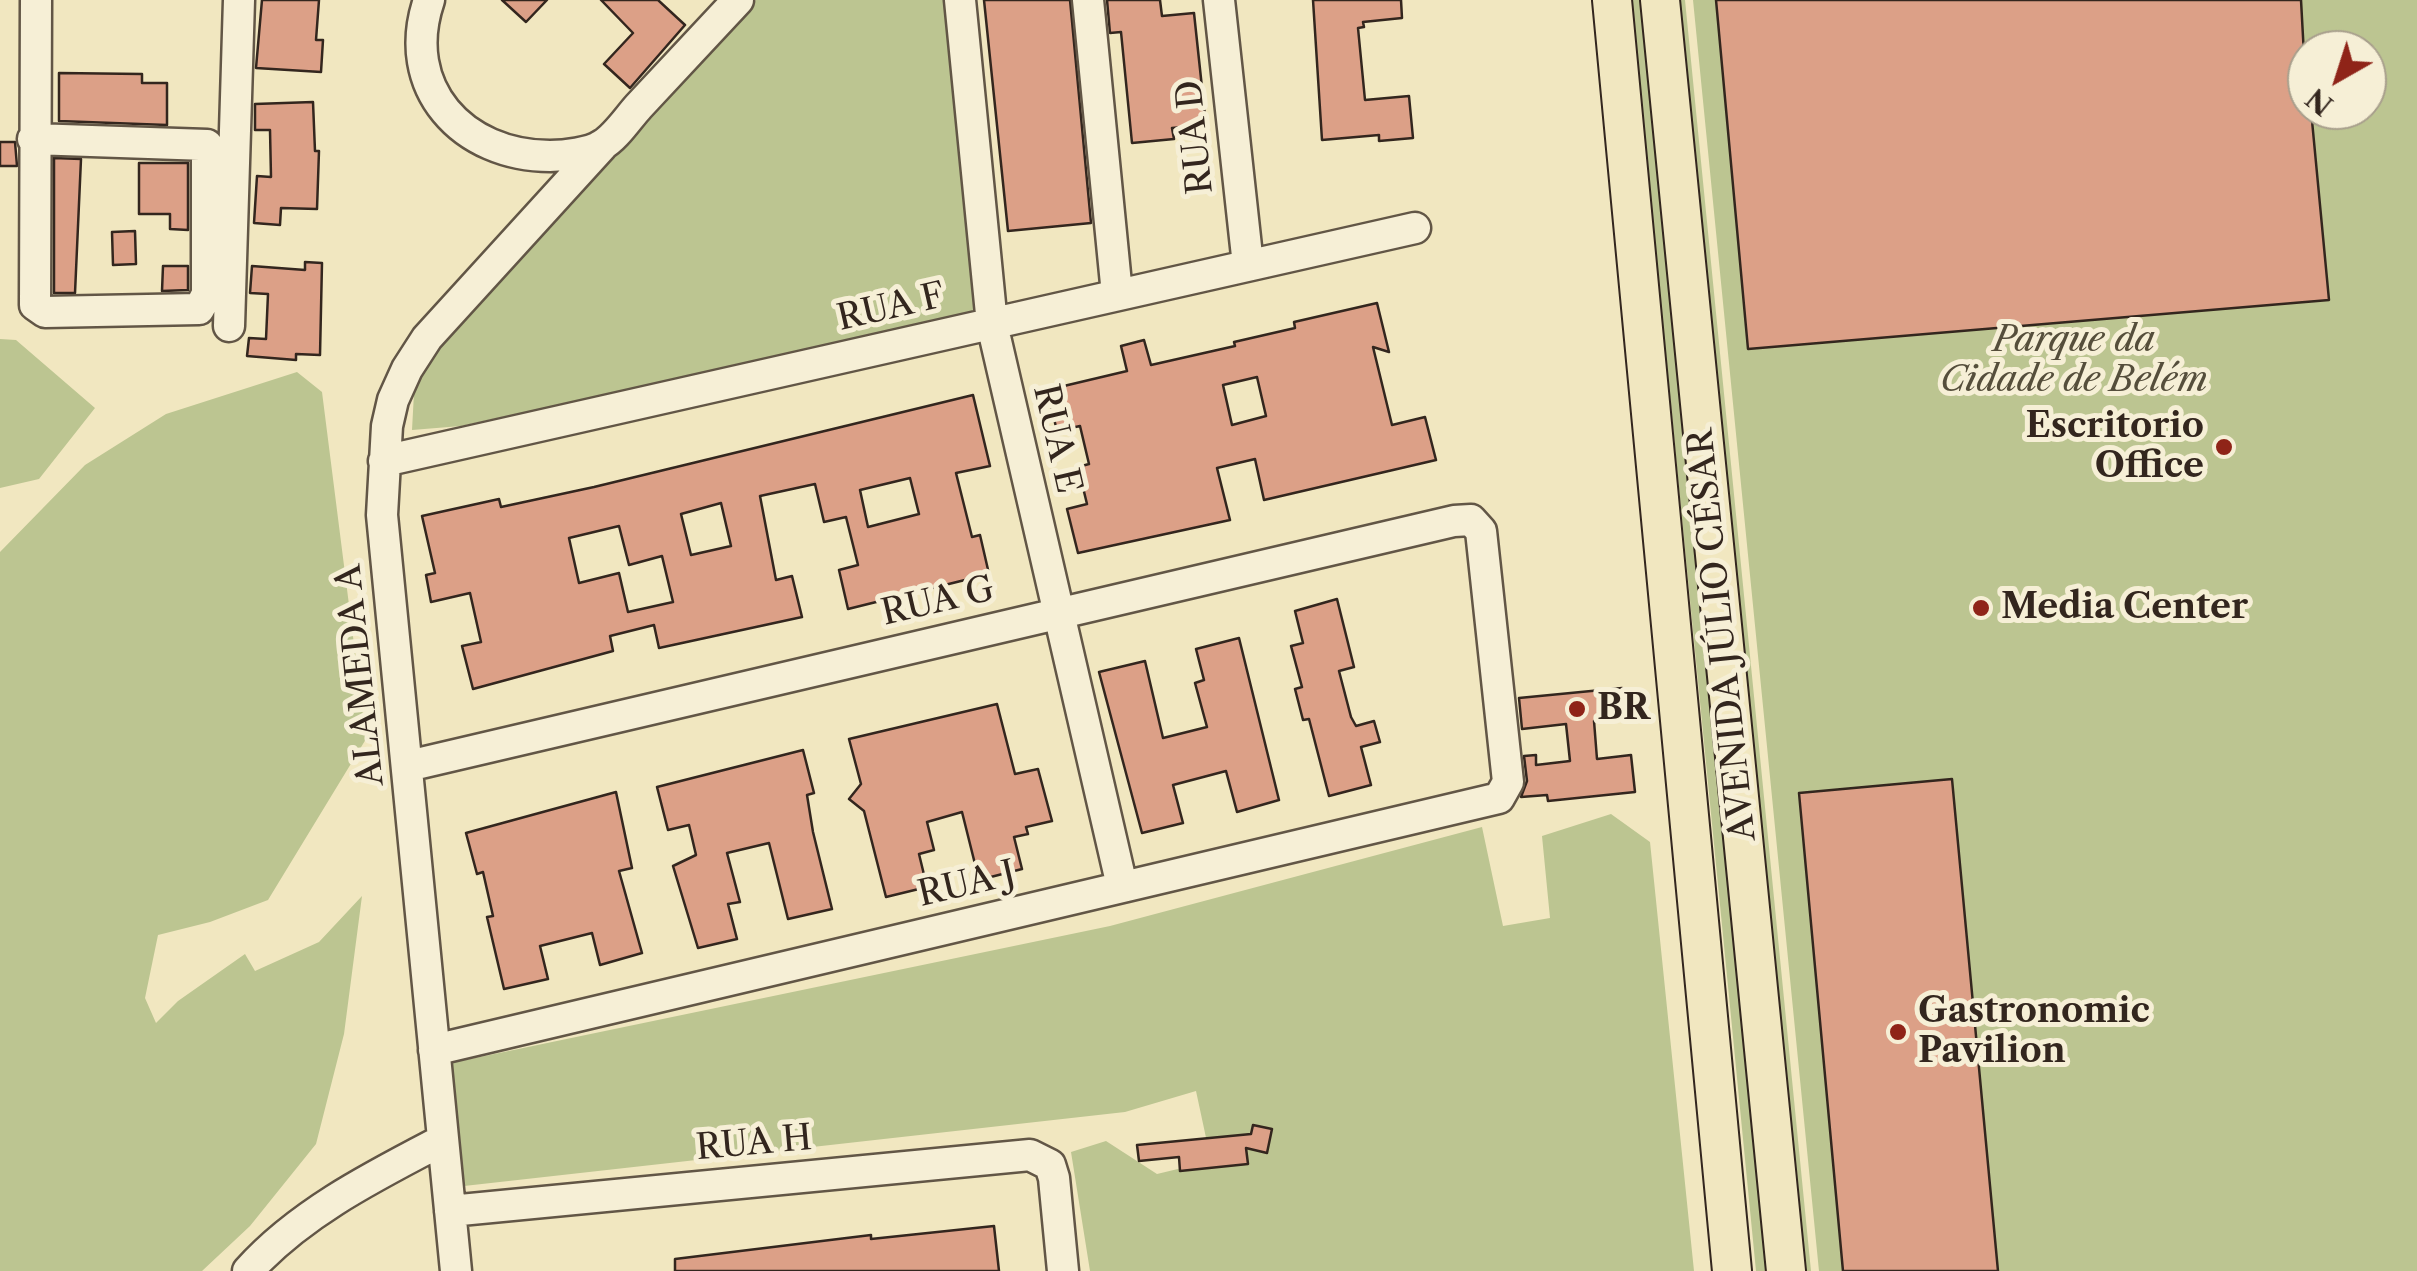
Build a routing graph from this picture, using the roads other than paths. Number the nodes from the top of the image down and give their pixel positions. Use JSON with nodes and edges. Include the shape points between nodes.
{"nodes":[{"id":1,"x":36,"y":0,"type":"edge"},
{"id":2,"x":238,"y":0,"type":"edge"},
{"id":3,"x":429,"y":0,"type":"edge"},
{"id":4,"x":738,"y":0,"type":"edge"},
{"id":5,"x":960,"y":0,"type":"edge"},
{"id":6,"x":1088,"y":0,"type":"edge"},
{"id":7,"x":1219,"y":0,"type":"edge"},
{"id":8,"x":1612,"y":0,"type":"edge"},
{"id":9,"x":1660,"y":0,"type":"edge"},
{"id":10,"x":33,"y":139,"type":"junction"},
{"id":11,"x":602,"y":146,"type":"junction"},
{"id":12,"x":1414,"y":228,"type":"dead end"},
{"id":13,"x":1248,"y":265,"type":"junction"},
{"id":14,"x":1117,"y":294,"type":"junction"},
{"id":15,"x":992,"y":324,"type":"junction"},
{"id":16,"x":229,"y":326,"type":"dead end"},
{"id":17,"x":384,"y":461,"type":"junction"},
{"id":18,"x":1056,"y":613,"type":"junction"},
{"id":19,"x":408,"y":766,"type":"junction"},
{"id":20,"x":1508,"y":782,"type":"joint"},
{"id":21,"x":1122,"y":886,"type":"junction"},
{"id":22,"x":434,"y":1050,"type":"junction"},
{"id":23,"x":443,"y":1140,"type":"junction"},
{"id":24,"x":450,"y":1211,"type":"junction"},
{"id":25,"x":248,"y":1271,"type":"edge"},
{"id":26,"x":456,"y":1271,"type":"edge"},
{"id":27,"x":1063,"y":1271,"type":"edge"},
{"id":28,"x":1732,"y":1271,"type":"edge"},
{"id":29,"x":1786,"y":1271,"type":"edge"}],
"edges":[{"from":1,"to":10,"type":"street"},
{"from":2,"to":16,"type":"street"},
{"from":3,"to":11,"type":"street","via":[[420,43],[424,68],[438,101],[478,141],[524,156]]},
{"from":4,"to":11,"type":"street","name":"ALAMEDA A"},
{"from":5,"to":15,"type":"street","name":"RUA E"},
{"from":6,"to":14,"type":"street"},
{"from":7,"to":13,"type":"street","name":"RUA D"},
{"from":8,"to":28,"type":"main road","name":"AVENIDA JÚLIO CÉSAR"},
{"from":9,"to":29,"type":"main road","name":"AVENIDA JÚLIO CÉSAR"},
{"from":10,"to":10,"type":"street","via":[[32,298],[45,312],[200,309],[207,294],[207,145]]},
{"from":11,"to":17,"type":"street","name":"ALAMEDA A","via":[[427,338],[393,400]]},
{"from":12,"to":13,"type":"street","name":"RUA F"},
{"from":13,"to":14,"type":"street","name":"RUA F"},
{"from":14,"to":15,"type":"street","name":"RUA F"},
{"from":15,"to":17,"type":"street","name":"RUA F"},
{"from":15,"to":18,"type":"street","name":"RUA E"},
{"from":17,"to":19,"type":"street","name":"ALAMEDA A","via":[[382,515]]},
{"from":18,"to":19,"type":"street","name":"RUA G"},
{"from":18,"to":20,"type":"street","name":"RUA G","via":[[1471,520],[1481,531]]},
{"from":18,"to":21,"type":"street","name":"RUA E"},
{"from":19,"to":22,"type":"street","name":"ALAMEDA A"},
{"from":20,"to":21,"type":"street","name":"RUA J","via":[[1499,798]]},
{"from":21,"to":22,"type":"street","name":"RUA J"},
{"from":22,"to":23,"type":"street","name":"ALAMEDA A"},
{"from":23,"to":24,"type":"street","name":"ALAMEDA A"},
{"from":23,"to":25,"type":"street","via":[[365,1180],[270,1246]]},
{"from":24,"to":26,"type":"street","name":"ALAMEDA A"},
{"from":24,"to":27,"type":"street","name":"RUA H","via":[[1030,1155],[1050,1165],[1054,1178]]}]}
